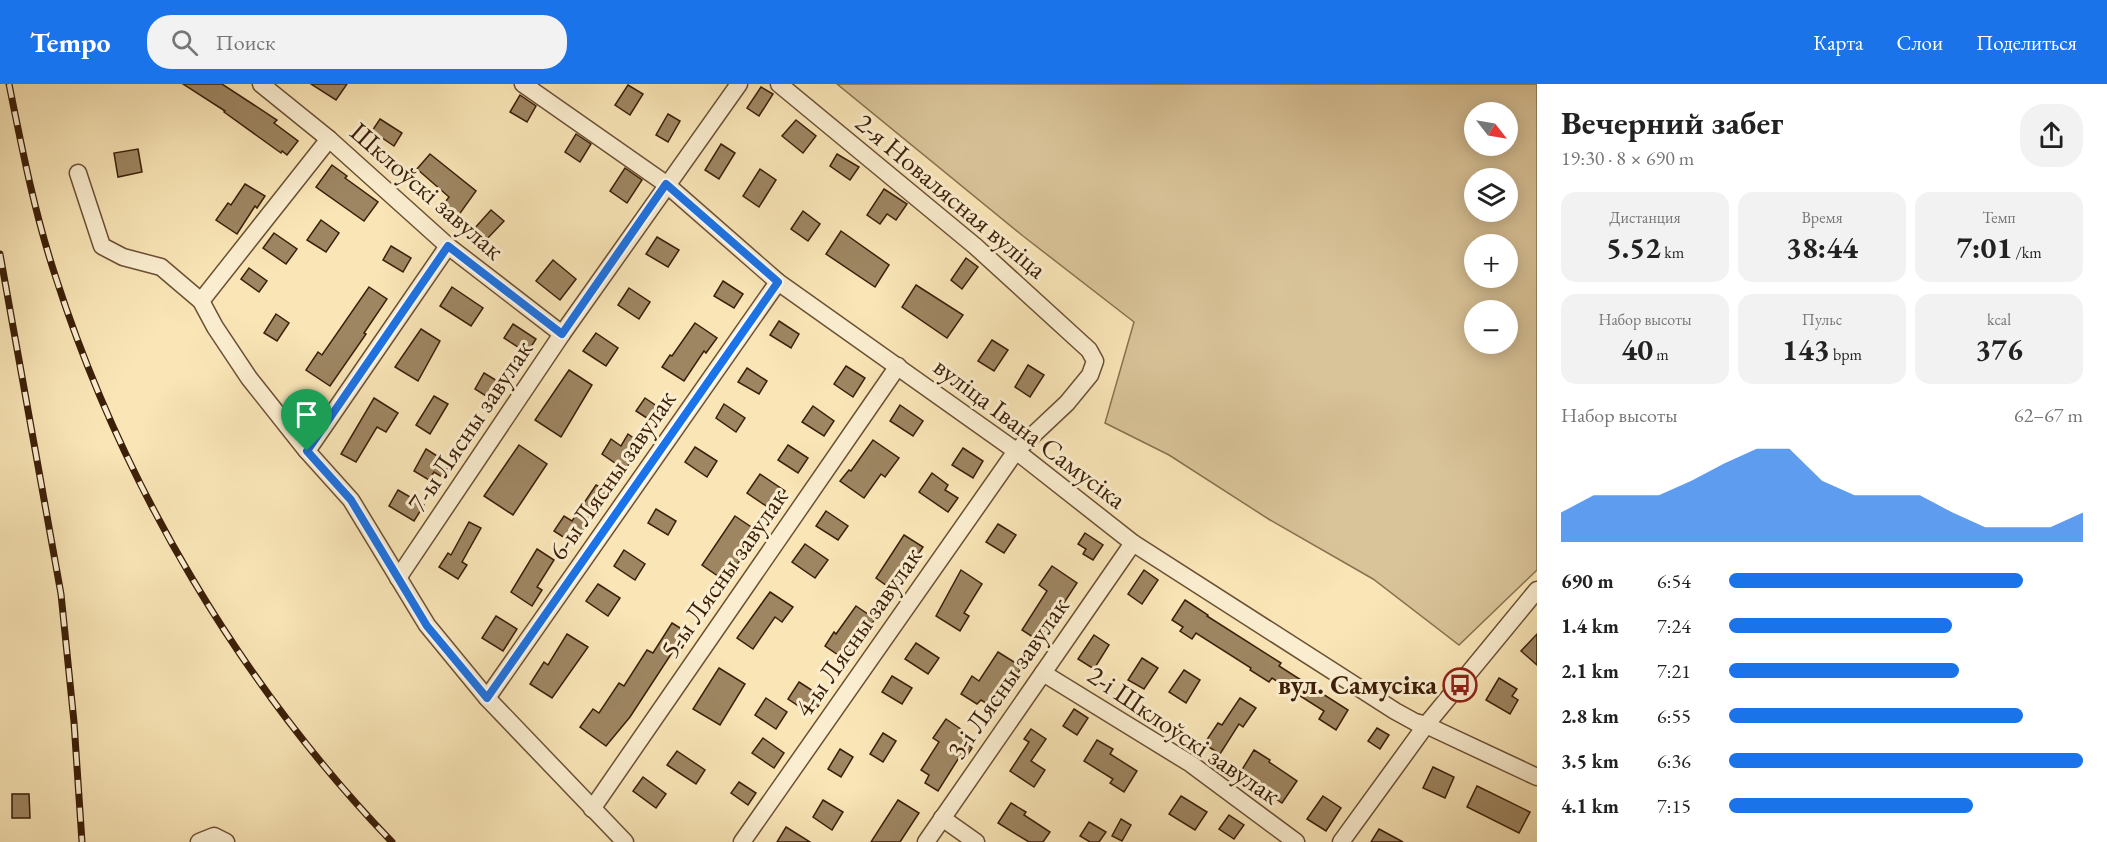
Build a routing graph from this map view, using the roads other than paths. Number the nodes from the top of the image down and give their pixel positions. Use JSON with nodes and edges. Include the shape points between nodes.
{"nodes":[{"id":1,"x":261,"y":84,"type":"edge"},
{"id":2,"x":523,"y":84,"type":"edge"},
{"id":3,"x":739,"y":84,"type":"edge"},
{"id":4,"x":779,"y":84,"type":"edge"},
{"id":5,"x":329,"y":139,"type":"junction"},
{"id":6,"x":78,"y":173,"type":"dead end"},
{"id":7,"x":666,"y":184,"type":"junction"},
{"id":8,"x":448,"y":246,"type":"junction"},
{"id":9,"x":778,"y":282,"type":"junction"},
{"id":10,"x":201,"y":301,"type":"junction"},
{"id":11,"x":562,"y":334,"type":"junction"},
{"id":12,"x":1089,"y":350,"type":"joint"},
{"id":13,"x":898,"y":366,"type":"junction"},
{"id":14,"x":307,"y":451,"type":"junction"},
{"id":15,"x":1016,"y":452,"type":"junction"},
{"id":16,"x":1133,"y":543,"type":"junction"},
{"id":17,"x":398,"y":578,"type":"junction"},
{"id":18,"x":1537,"y":590,"type":"edge"},
{"id":19,"x":1043,"y":673,"type":"junction"},
{"id":20,"x":487,"y":698,"type":"junction"},
{"id":21,"x":1426,"y":724,"type":"junction"},
{"id":22,"x":1537,"y":777,"type":"edge"},
{"id":23,"x":592,"y":809,"type":"junction"},
{"id":24,"x":942,"y":819,"type":"junction"},
{"id":25,"x":199,"y":842,"type":"edge"},
{"id":26,"x":226,"y":842,"type":"edge"},
{"id":27,"x":625,"y":842,"type":"edge"},
{"id":28,"x":742,"y":842,"type":"edge"},
{"id":29,"x":926,"y":842,"type":"edge"},
{"id":30,"x":976,"y":842,"type":"edge"},
{"id":31,"x":1296,"y":842,"type":"edge"},
{"id":32,"x":1341,"y":842,"type":"edge"}],
"edges":[{"from":1,"to":5,"type":"street","name":"Шклоўскі завулак"},
{"from":2,"to":7,"type":"street","name":"вуліца Івана Самусіка"},
{"from":3,"to":7,"type":"street","name":"7-ы Лясны завулак"},
{"from":4,"to":12,"type":"street","name":"2-я Новалясная вуліца","via":[[975,246]]},
{"from":5,"to":8,"type":"street","name":"Шклоўскі завулак"},
{"from":5,"to":10,"type":"street"},
{"from":6,"to":10,"type":"street","via":[[102,246],[123,257],[161,267]]},
{"from":7,"to":9,"type":"street","name":"вуліца Івана Самусіка"},
{"from":7,"to":11,"type":"street","name":"7-ы Лясны завулак"},
{"from":8,"to":11,"type":"street","name":"Шклоўскі завулак"},
{"from":8,"to":14,"type":"street"},
{"from":9,"to":13,"type":"street","name":"вуліца Івана Самусіка"},
{"from":9,"to":20,"type":"street","name":"6-ы Лясны завулак"},
{"from":10,"to":14,"type":"street","via":[[249,378]]},
{"from":11,"to":17,"type":"street","name":"7-ы Лясны завулак"},
{"from":12,"to":15,"type":"street","name":"4-ы Лясны завулак","via":[[1095,361],[1090,375]]},
{"from":13,"to":15,"type":"street","name":"вуліца Івана Самусіка"},
{"from":13,"to":23,"type":"street","name":"5-ы Лясны завулак"},
{"from":14,"to":17,"type":"street","via":[[351,500]]},
{"from":15,"to":16,"type":"street","name":"вуліца Івана Самусіка"},
{"from":15,"to":28,"type":"street","name":"4-ы Лясны завулак"},
{"from":16,"to":19,"type":"street","name":"3-і Лясны завулак"},
{"from":16,"to":21,"type":"street","name":"вуліца Івана Самусіка","via":[[1395,711]]},
{"from":17,"to":20,"type":"street","via":[[427,626]]},
{"from":18,"to":21,"type":"street"},
{"from":19,"to":24,"type":"street","name":"3-і Лясны завулак"},
{"from":19,"to":31,"type":"street","name":"2-і Шклоўскі завулак","via":[[1191,764]]},
{"from":20,"to":23,"type":"street"},
{"from":21,"to":22,"type":"street","name":"вуліца Івана Самусіка"},
{"from":21,"to":32,"type":"street"},
{"from":23,"to":27,"type":"street"},
{"from":24,"to":29,"type":"street","name":"3-і Лясны завулак"},
{"from":24,"to":30,"type":"street"},
{"from":25,"to":26,"type":"street","via":[[214,836]]}]}
